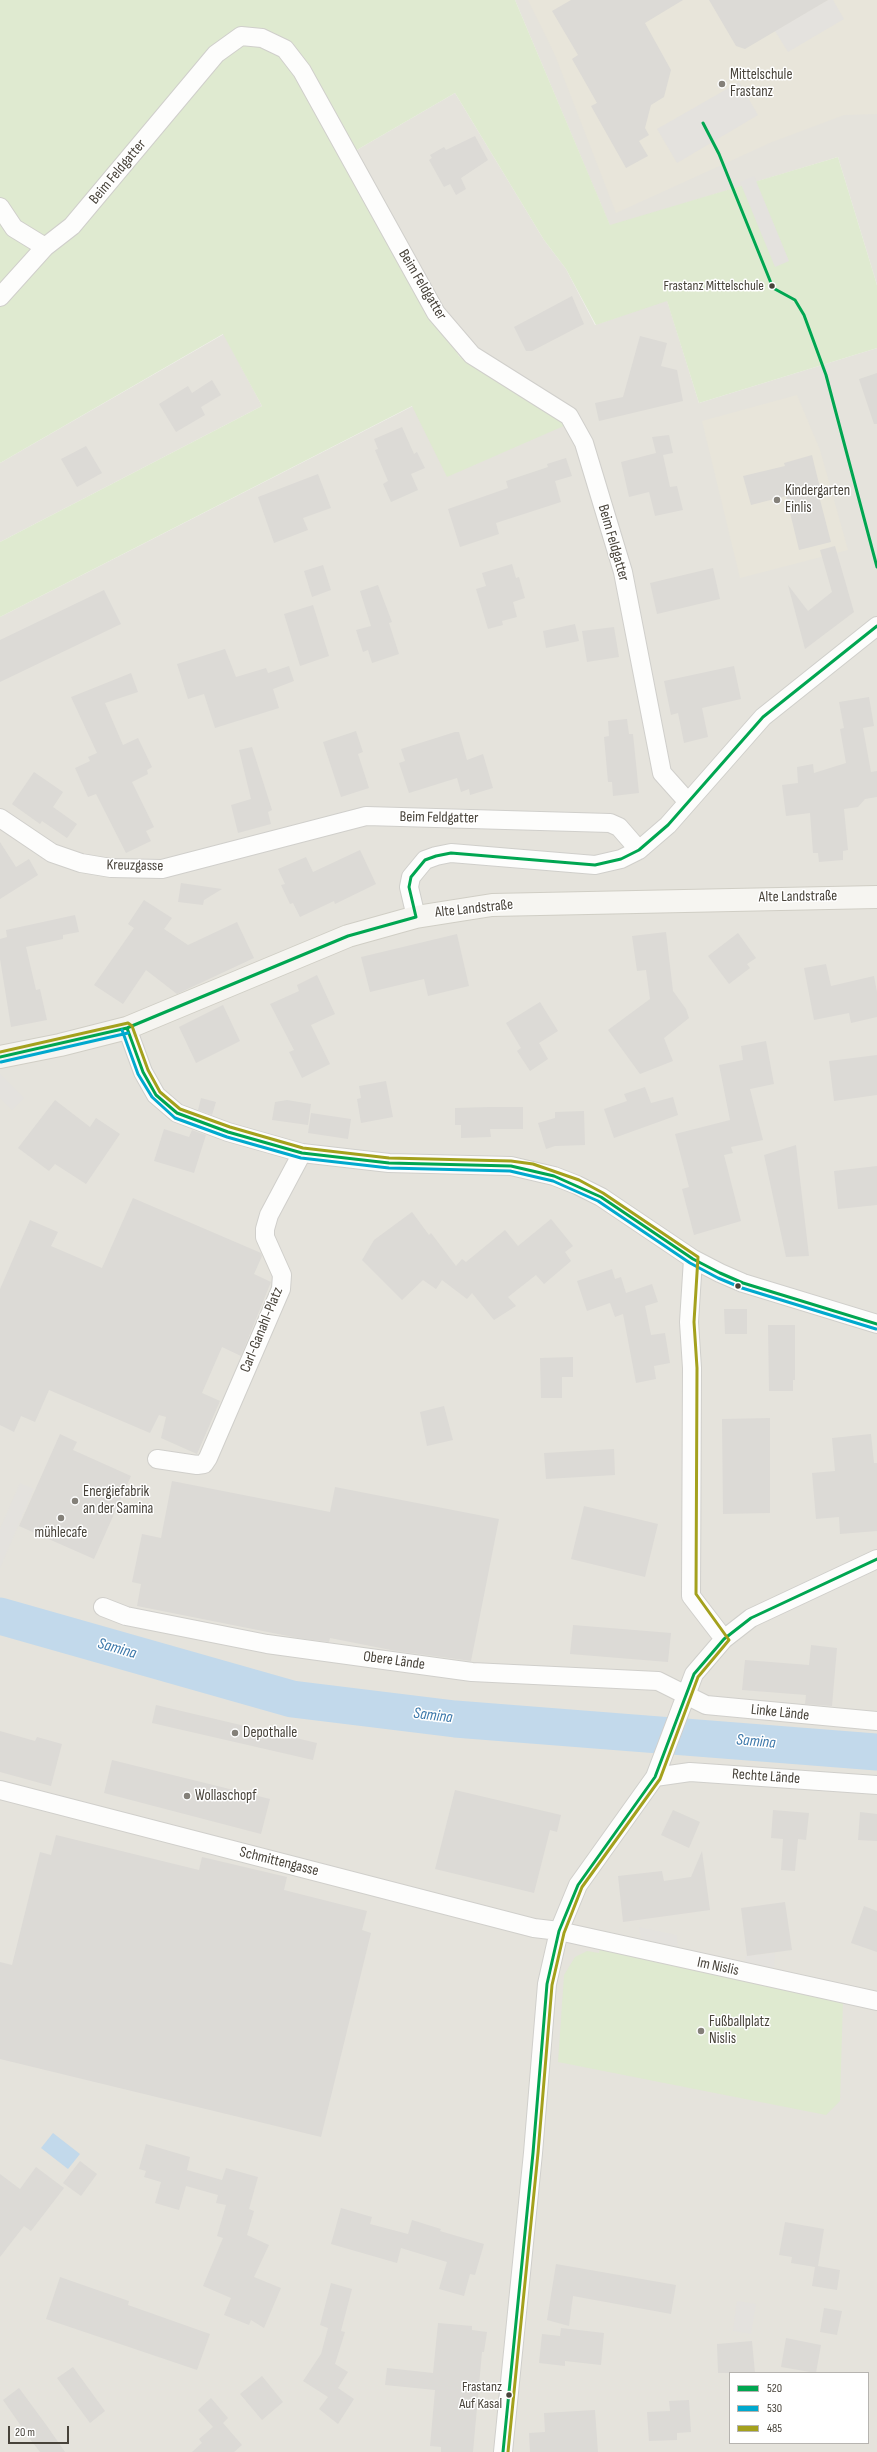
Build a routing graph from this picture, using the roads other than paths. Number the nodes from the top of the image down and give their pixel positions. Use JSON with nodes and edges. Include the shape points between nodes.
{"nodes":[{"id":1,"x":0,"y":208,"type":"edge"},
{"id":2,"x":46,"y":247,"type":"junction"},
{"id":3,"x":0,"y":297,"type":"edge"},
{"id":4,"x":877,"y":626,"type":"edge"},
{"id":5,"x":687,"y":801,"type":"junction"},
{"id":6,"x":0,"y":818,"type":"edge"},
{"id":7,"x":326,"y":826,"type":"joint"},
{"id":8,"x":639,"y":850,"type":"junction"},
{"id":9,"x":877,"y":897,"type":"edge"},
{"id":10,"x":416,"y":917,"type":"junction"},
{"id":11,"x":127,"y":1028,"type":"junction"},
{"id":12,"x":0,"y":1056,"type":"edge"},
{"id":13,"x":302,"y":1153,"type":"junction"},
{"id":14,"x":693,"y":1259,"type":"junction"},
{"id":15,"x":877,"y":1324,"type":"edge"},
{"id":16,"x":157,"y":1459,"type":"dead end"},
{"id":17,"x":877,"y":1559,"type":"edge"},
{"id":18,"x":103,"y":1607,"type":"dead end"},
{"id":19,"x":724,"y":1639,"type":"junction"},
{"id":20,"x":683,"y":1703,"type":"junction"},
{"id":21,"x":877,"y":1721,"type":"edge"},
{"id":22,"x":658,"y":1769,"type":"junction"},
{"id":23,"x":877,"y":1785,"type":"edge"},
{"id":24,"x":0,"y":1790,"type":"edge"},
{"id":25,"x":559,"y":1931,"type":"junction"},
{"id":26,"x":877,"y":2001,"type":"edge"},
{"id":27,"x":503,"y":2452,"type":"edge"}],
"edges":[{"from":1,"to":2,"type":"street","via":[[14,228]]},
{"from":2,"to":3,"type":"street","name":"Beim Feldgatter"},
{"from":2,"to":5,"type":"street","name":"Beim Feldgatter","via":[[72,226],[216,54],[241,36],[262,38],[285,49],[302,71],[436,314],[472,355],[569,416],[584,443],[622,572],[662,773]]},
{"from":4,"to":5,"type":"street","via":[[763,717]]},
{"from":5,"to":8,"type":"street","via":[[668,825]]},
{"from":6,"to":7,"type":"street","name":"Kreuzgasse","via":[[52,853],[81,863],[111,868],[162,869]]},
{"from":7,"to":8,"type":"street","name":"Beim Feldgatter","via":[[366,816],[610,823],[619,828]]},
{"from":8,"to":10,"type":"street","via":[[621,859],[595,865],[451,853],[436,856],[425,860],[411,877],[409,887]]},
{"from":9,"to":10,"type":"main road","name":"Alte Landstraße","via":[[492,905]]},
{"from":10,"to":11,"type":"main road","name":"Alte Landstraße","via":[[348,936]]},
{"from":11,"to":12,"type":"main road","name":"Alte Landstraße","via":[[60,1045]]},
{"from":11,"to":13,"type":"street","via":[[143,1072],[153,1089],[177,1113],[228,1132]]},
{"from":13,"to":14,"type":"street","via":[[389,1163],[511,1166],[532,1169],[578,1184]]},
{"from":13,"to":16,"type":"street","name":"Carl-Ganahl-Platz","via":[[269,1215],[265,1229],[265,1238],[282,1275],[281,1289],[208,1458],[204,1464],[197,1465]]},
{"from":14,"to":15,"type":"street","via":[[743,1283]]},
{"from":14,"to":19,"type":"street","via":[[689,1322],[692,1368],[691,1596]]},
{"from":17,"to":19,"type":"street","via":[[751,1618]]},
{"from":18,"to":20,"type":"street","name":"Obere Lände","via":[[126,1616],[267,1644],[472,1672],[658,1681]]},
{"from":19,"to":20,"type":"street","via":[[694,1674]]},
{"from":20,"to":21,"type":"street","name":"Linke Lände"},
{"from":20,"to":22,"type":"street"},
{"from":22,"to":23,"type":"street","name":"Rechte Lände"},
{"from":22,"to":25,"type":"street","via":[[578,1884]]},
{"from":24,"to":25,"type":"street","name":"Schmittengasse","via":[[516,1923]]},
{"from":25,"to":26,"type":"street","name":"Im Nislis"},
{"from":25,"to":27,"type":"street","via":[[547,1984]]}]}
